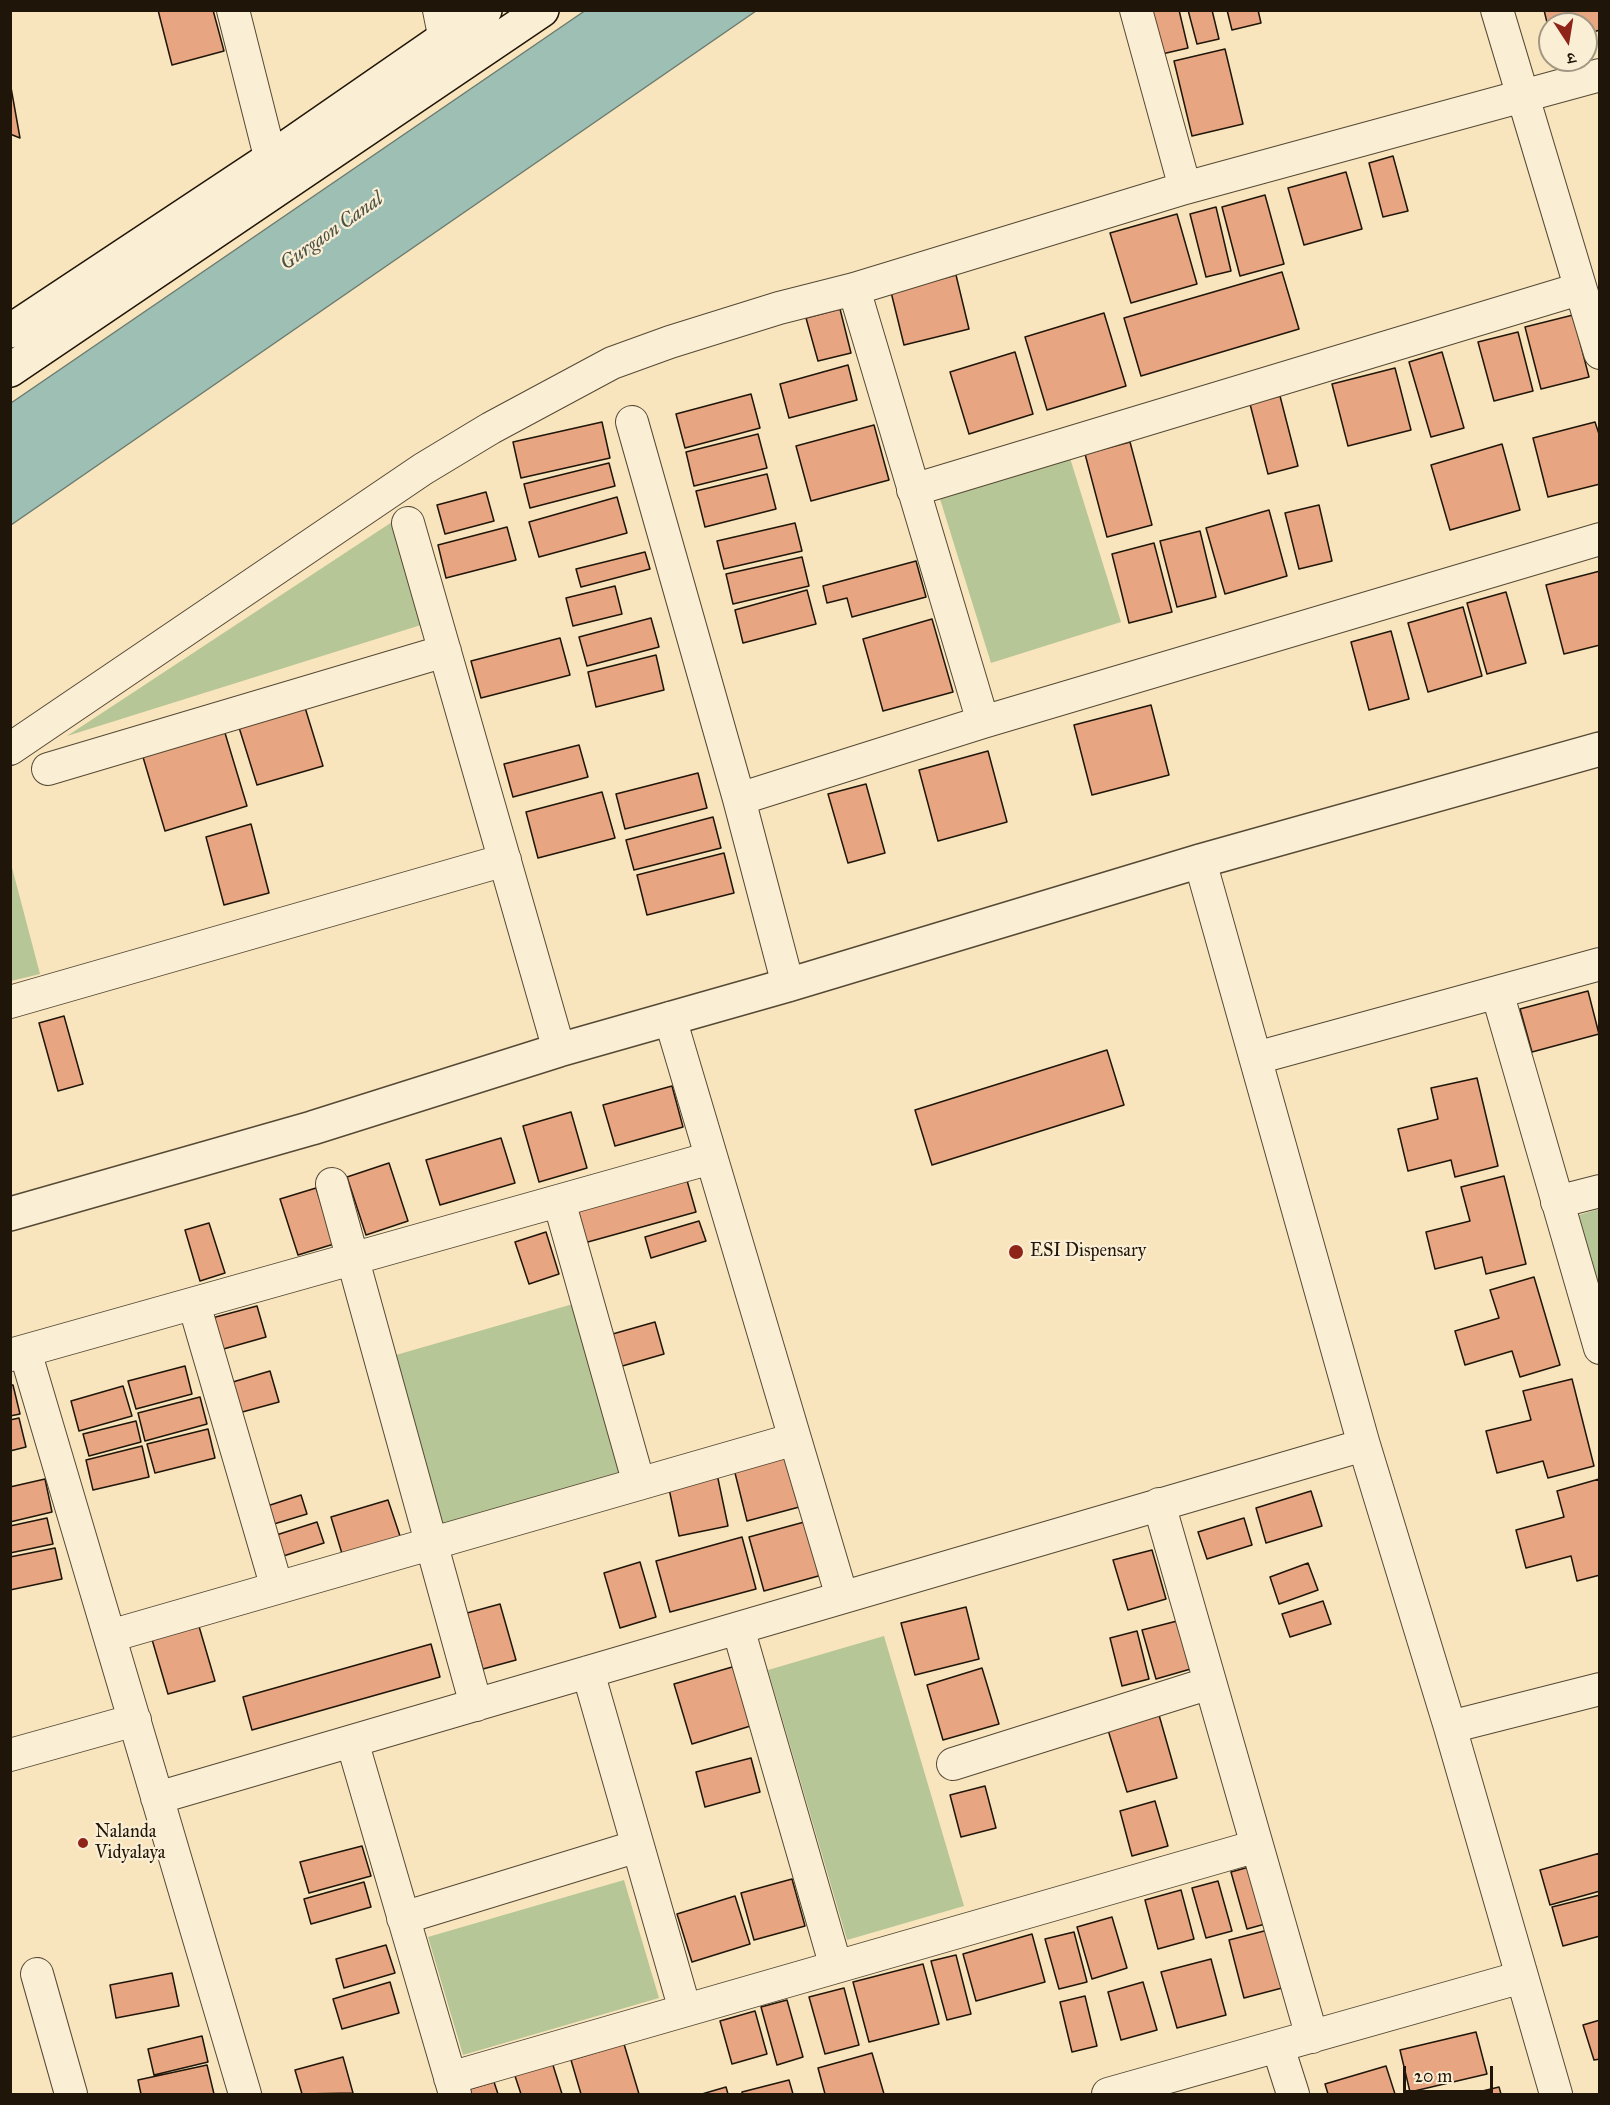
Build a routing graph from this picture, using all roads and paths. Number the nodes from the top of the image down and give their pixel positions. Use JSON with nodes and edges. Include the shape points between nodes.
{"nodes":[{"id":1,"x":233,"y":10,"type":"edge"},
{"id":2,"x":485,"y":10,"type":"edge"},
{"id":3,"x":542,"y":10,"type":"edge"},
{"id":4,"x":1136,"y":10,"type":"edge"},
{"id":5,"x":1497,"y":10,"type":"edge"},
{"id":6,"x":442,"y":25,"type":"edge"},
{"id":7,"x":1599,"y":75,"type":"edge"},
{"id":8,"x":1521,"y":95,"type":"junction"},
{"id":9,"x":268,"y":160,"type":"junction"},
{"id":10,"x":1185,"y":188,"type":"junction"},
{"id":11,"x":279,"y":190,"type":"junction"},
{"id":12,"x":1579,"y":288,"type":"junction"},
{"id":13,"x":854,"y":289,"type":"junction"},
{"id":14,"x":10,"y":331,"type":"edge"},
{"id":15,"x":1599,"y":353,"type":"edge"},
{"id":16,"x":10,"y":370,"type":"edge"},
{"id":17,"x":632,"y":422,"type":"dead end"},
{"id":18,"x":913,"y":490,"type":"junction"},
{"id":19,"x":408,"y":523,"type":"dead end"},
{"id":20,"x":1599,"y":539,"type":"edge"},
{"id":21,"x":445,"y":651,"type":"junction"},
{"id":22,"x":983,"y":722,"type":"junction"},
{"id":23,"x":10,"y":749,"type":"edge"},
{"id":24,"x":1599,"y":749,"type":"edge"},
{"id":25,"x":48,"y":769,"type":"dead end"},
{"id":26,"x":739,"y":799,"type":"junction"},
{"id":27,"x":505,"y":860,"type":"junction"},
{"id":28,"x":1200,"y":861,"type":"junction"},
{"id":29,"x":1599,"y":964,"type":"edge"},
{"id":30,"x":788,"y":985,"type":"junction"},
{"id":31,"x":1497,"y":992,"type":"junction"},
{"id":32,"x":10,"y":1002,"type":"edge"},
{"id":33,"x":670,"y":1018,"type":"junction"},
{"id":34,"x":559,"y":1050,"type":"junction"},
{"id":35,"x":1256,"y":1058,"type":"junction"},
{"id":36,"x":711,"y":1158,"type":"junction"},
{"id":37,"x":332,"y":1184,"type":"dead end"},
{"id":38,"x":1599,"y":1191,"type":"edge"},
{"id":39,"x":559,"y":1201,"type":"junction"},
{"id":40,"x":1557,"y":1202,"type":"junction"},
{"id":41,"x":10,"y":1214,"type":"edge"},
{"id":42,"x":352,"y":1259,"type":"junction"},
{"id":43,"x":194,"y":1304,"type":"junction"},
{"id":44,"x":1599,"y":1348,"type":"edge"},
{"id":45,"x":18,"y":1353,"type":"edge"},
{"id":46,"x":795,"y":1439,"type":"junction"},
{"id":47,"x":1364,"y":1444,"type":"junction"},
{"id":48,"x":639,"y":1484,"type":"junction"},
{"id":49,"x":1159,"y":1504,"type":"junction"},
{"id":50,"x":431,"y":1544,"type":"junction"},
{"id":51,"x":277,"y":1588,"type":"junction"},
{"id":52,"x":842,"y":1598,"type":"junction"},
{"id":53,"x":738,"y":1628,"type":"junction"},
{"id":54,"x":110,"y":1636,"type":"junction"},
{"id":55,"x":588,"y":1672,"type":"junction"},
{"id":56,"x":1210,"y":1683,"type":"junction"},
{"id":57,"x":1599,"y":1689,"type":"edge"},
{"id":58,"x":476,"y":1705,"type":"junction"},
{"id":59,"x":135,"y":1720,"type":"junction"},
{"id":60,"x":1450,"y":1727,"type":"junction"},
{"id":61,"x":352,"y":1741,"type":"junction"},
{"id":62,"x":10,"y":1755,"type":"edge"},
{"id":63,"x":953,"y":1764,"type":"dead end"},
{"id":64,"x":158,"y":1798,"type":"junction"},
{"id":65,"x":638,"y":1846,"type":"junction"},
{"id":66,"x":1257,"y":1846,"type":"junction"},
{"id":67,"x":403,"y":1918,"type":"junction"},
{"id":68,"x":836,"y":1967,"type":"junction"},
{"id":69,"x":38,"y":1974,"type":"dead end"},
{"id":70,"x":1522,"y":1977,"type":"junction"},
{"id":71,"x":685,"y":2010,"type":"junction"},
{"id":72,"x":1312,"y":2037,"type":"junction"},
{"id":73,"x":1278,"y":2046,"type":"junction"},
{"id":74,"x":452,"y":2086,"type":"edge"},
{"id":75,"x":71,"y":2094,"type":"edge"},
{"id":76,"x":246,"y":2094,"type":"edge"},
{"id":77,"x":1108,"y":2094,"type":"edge"},
{"id":78,"x":1293,"y":2094,"type":"edge"},
{"id":79,"x":1556,"y":2094,"type":"edge"}],
"edges":[{"from":1,"to":9,"type":"street"},
{"from":2,"to":6,"type":"street"},
{"from":3,"to":11,"type":"street"},
{"from":4,"to":10,"type":"street"},
{"from":5,"to":8,"type":"street"},
{"from":6,"to":9,"type":"street"},
{"from":7,"to":8,"type":"street"},
{"from":8,"to":10,"type":"street"},
{"from":8,"to":12,"type":"street"},
{"from":9,"to":11,"type":"street"},
{"from":9,"to":14,"type":"street"},
{"from":10,"to":13,"type":"street"},
{"from":11,"to":16,"type":"street"},
{"from":12,"to":15,"type":"street"},
{"from":12,"to":18,"type":"street"},
{"from":13,"to":18,"type":"street"},
{"from":13,"to":23,"type":"street","via":[[779,308],[612,363],[491,428],[409,478]]},
{"from":17,"to":26,"type":"street"},
{"from":18,"to":22,"type":"street"},
{"from":19,"to":21,"type":"street"},
{"from":20,"to":22,"type":"street"},
{"from":21,"to":25,"type":"street"},
{"from":21,"to":27,"type":"street"},
{"from":22,"to":26,"type":"street"},
{"from":24,"to":28,"type":"street"},
{"from":26,"to":30,"type":"street"},
{"from":27,"to":32,"type":"street"},
{"from":27,"to":34,"type":"street"},
{"from":28,"to":30,"type":"street"},
{"from":28,"to":35,"type":"street"},
{"from":29,"to":31,"type":"street"},
{"from":30,"to":33,"type":"street"},
{"from":31,"to":35,"type":"street"},
{"from":31,"to":40,"type":"street"},
{"from":33,"to":34,"type":"street"},
{"from":33,"to":36,"type":"street"},
{"from":34,"to":41,"type":"street","via":[[312,1128]]},
{"from":35,"to":47,"type":"street"},
{"from":36,"to":39,"type":"street"},
{"from":36,"to":46,"type":"street"},
{"from":37,"to":42,"type":"street"},
{"from":38,"to":40,"type":"street"},
{"from":39,"to":42,"type":"street"},
{"from":39,"to":48,"type":"street"},
{"from":40,"to":44,"type":"street"},
{"from":42,"to":43,"type":"street"},
{"from":42,"to":50,"type":"street"},
{"from":43,"to":45,"type":"street"},
{"from":43,"to":51,"type":"street"},
{"from":45,"to":54,"type":"street"},
{"from":46,"to":48,"type":"street"},
{"from":46,"to":52,"type":"street"},
{"from":47,"to":49,"type":"street"},
{"from":47,"to":60,"type":"street"},
{"from":48,"to":50,"type":"street"},
{"from":49,"to":52,"type":"street"},
{"from":49,"to":56,"type":"street"},
{"from":50,"to":51,"type":"street"},
{"from":50,"to":58,"type":"street"},
{"from":51,"to":54,"type":"street"},
{"from":52,"to":53,"type":"street"},
{"from":53,"to":55,"type":"street"},
{"from":53,"to":68,"type":"street"},
{"from":54,"to":59,"type":"street"},
{"from":55,"to":58,"type":"street"},
{"from":55,"to":65,"type":"street"},
{"from":56,"to":63,"type":"street"},
{"from":56,"to":66,"type":"street"},
{"from":57,"to":60,"type":"street"},
{"from":58,"to":61,"type":"street"},
{"from":59,"to":62,"type":"street"},
{"from":59,"to":64,"type":"street"},
{"from":60,"to":70,"type":"street"},
{"from":61,"to":64,"type":"street"},
{"from":61,"to":67,"type":"street"},
{"from":64,"to":76,"type":"street"},
{"from":65,"to":67,"type":"street"},
{"from":65,"to":71,"type":"street"},
{"from":66,"to":68,"type":"street"},
{"from":66,"to":72,"type":"street"},
{"from":67,"to":74,"type":"street"},
{"from":68,"to":71,"type":"street"},
{"from":69,"to":75,"type":"street"},
{"from":70,"to":72,"type":"street"},
{"from":70,"to":79,"type":"street"},
{"from":71,"to":74,"type":"street"},
{"from":72,"to":73,"type":"street"},
{"from":73,"to":77,"type":"street"},
{"from":73,"to":78,"type":"street"}]}
